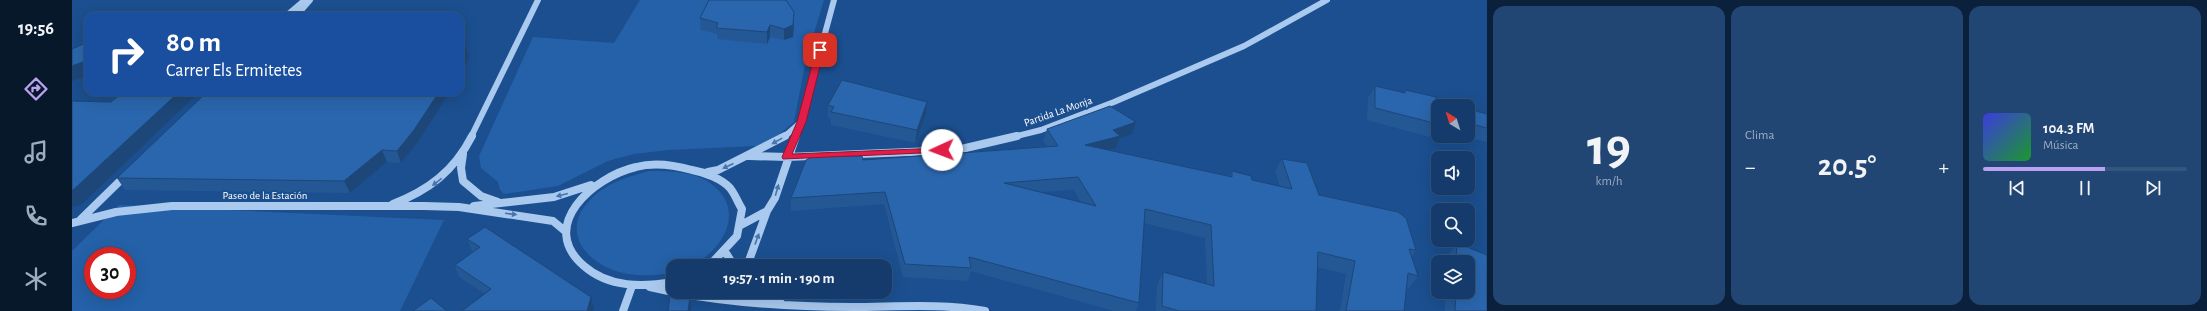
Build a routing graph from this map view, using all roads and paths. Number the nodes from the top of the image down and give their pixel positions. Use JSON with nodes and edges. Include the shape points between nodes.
{"nodes":[{"id":1,"x":305,"y":0,"type":"edge"},
{"id":2,"x":310,"y":0,"type":"edge"},
{"id":3,"x":538,"y":0,"type":"edge"},
{"id":4,"x":834,"y":0,"type":"edge"},
{"id":5,"x":1327,"y":0,"type":"edge"},
{"id":6,"x":291,"y":12,"type":"edge"},
{"id":7,"x":300,"y":12,"type":"edge"},
{"id":8,"x":801,"y":122,"type":"junction"},
{"id":9,"x":463,"y":153,"type":"junction"},
{"id":10,"x":749,"y":156,"type":"junction"},
{"id":11,"x":787,"y":157,"type":"junction"},
{"id":12,"x":708,"y":172,"type":"junction"},
{"id":13,"x":129,"y":173,"type":"edge"},
{"id":14,"x":598,"y":182,"type":"junction"},
{"id":15,"x":425,"y":190,"type":"junction"},
{"id":16,"x":504,"y":203,"type":"junction"},
{"id":17,"x":387,"y":206,"type":"junction"},
{"id":18,"x":424,"y":206,"type":"junction"},
{"id":19,"x":459,"y":207,"type":"junction"},
{"id":20,"x":767,"y":211,"type":"junction"},
{"id":21,"x":76,"y":222,"type":"edge"},
{"id":22,"x":741,"y":225,"type":"junction"},
{"id":23,"x":72,"y":228,"type":"edge"},
{"id":24,"x":565,"y":231,"type":"junction"},
{"id":25,"x":726,"y":253,"type":"junction"},
{"id":26,"x":718,"y":259,"type":"edge"},
{"id":27,"x":730,"y":259,"type":"edge"},
{"id":28,"x":750,"y":259,"type":"edge"},
{"id":29,"x":666,"y":283,"type":"edge"},
{"id":30,"x":632,"y":286,"type":"junction"},
{"id":31,"x":644,"y":286,"type":"junction"},
{"id":32,"x":666,"y":291,"type":"edge"},
{"id":33,"x":715,"y":299,"type":"edge"},
{"id":34,"x":775,"y":299,"type":"edge"},
{"id":35,"x":783,"y":304,"type":"junction"},
{"id":36,"x":623,"y":311,"type":"edge"},
{"id":37,"x":985,"y":311,"type":"edge"}],
"edges":[{"from":1,"to":6,"type":"street"},
{"from":2,"to":7,"type":"street"},
{"from":3,"to":9,"type":"street"},
{"from":4,"to":8,"type":"street"},
{"from":5,"to":11,"type":"street","name":"Partida La Monja","via":[[1244,46],[1114,102],[1041,130],[957,150]]},
{"from":8,"to":10,"type":"street","one_way":true,"via":[[781,139]]},
{"from":8,"to":11,"type":"street"},
{"from":9,"to":15,"type":"street","one_way":true,"via":[[440,179]]},
{"from":9,"to":16,"type":"street","via":[[462,181],[481,196]]},
{"from":10,"to":11,"type":"street","name":"Partida La Monja"},
{"from":10,"to":12,"type":"street","one_way":true},
{"from":20,"to":11,"type":"street","one_way":true,"via":[[775,198]]},
{"from":12,"to":14,"type":"street","name":"Paseo de la Estación","via":[[691,167],[653,164],[621,172]]},
{"from":12,"to":22,"type":"street","via":[[735,194],[741,209]]},
{"from":13,"to":21,"type":"street"},
{"from":14,"to":16,"type":"street","name":"Paseo de la Estación","one_way":true,"via":[[554,198]]},
{"from":14,"to":24,"type":"street","via":[[569,213]]},
{"from":15,"to":17,"type":"street"},
{"from":15,"to":18,"type":"street","via":[[421,201]]},
{"from":16,"to":19,"type":"street","name":"Paseo de la Estación"},
{"from":17,"to":18,"type":"street","name":"Paseo de la Estación"},
{"from":17,"to":21,"type":"street","name":"Paseo de la Estación","via":[[172,206],[116,212]]},
{"from":18,"to":19,"type":"street","name":"Paseo de la Estación"},
{"from":19,"to":24,"type":"street","name":"Paseo de la Estación","one_way":true,"via":[[553,221]]},
{"from":20,"to":22,"type":"street"},
{"from":28,"to":20,"type":"street","one_way":true},
{"from":21,"to":23,"type":"street"},
{"from":22,"to":25,"type":"street","via":[[736,240]]},
{"from":24,"to":30,"type":"street","via":[[566,243],[574,258],[588,272],[608,281]]},
{"from":25,"to":26,"type":"street"},
{"from":25,"to":27,"type":"street"},
{"from":29,"to":31,"type":"street"},
{"from":30,"to":31,"type":"street"},
{"from":30,"to":36,"type":"street"},
{"from":31,"to":32,"type":"street"},
{"from":33,"to":35,"type":"street"},
{"from":34,"to":35,"type":"street"},
{"from":35,"to":37,"type":"street","via":[[958,306]]}]}
